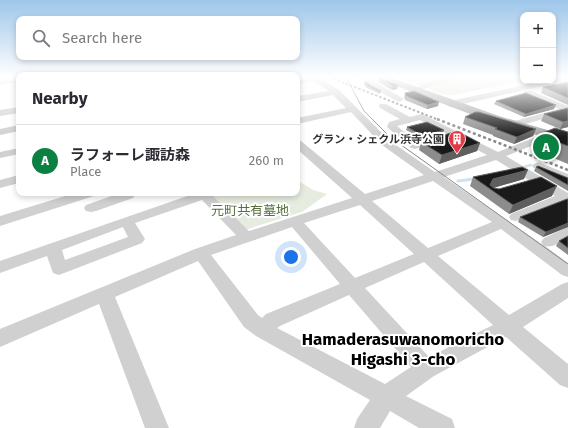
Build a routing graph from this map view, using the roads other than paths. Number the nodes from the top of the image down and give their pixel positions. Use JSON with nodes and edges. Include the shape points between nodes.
{"nodes":[{"id":1,"x":341,"y":97,"type":"edge"},
{"id":2,"x":396,"y":97,"type":"edge"},
{"id":3,"x":435,"y":97,"type":"edge"},
{"id":4,"x":438,"y":97,"type":"edge"},
{"id":5,"x":476,"y":97,"type":"edge"},
{"id":6,"x":481,"y":97,"type":"edge"},
{"id":7,"x":498,"y":97,"type":"edge"},
{"id":8,"x":538,"y":97,"type":"edge"},
{"id":9,"x":400,"y":99,"type":"dead end"},
{"id":10,"x":453,"y":103,"type":"junction"},
{"id":11,"x":383,"y":106,"type":"dead end"},
{"id":12,"x":353,"y":109,"type":"junction"},
{"id":13,"x":568,"y":109,"type":"edge"},
{"id":14,"x":16,"y":110,"type":"edge"},
{"id":15,"x":0,"y":113,"type":"edge"},
{"id":16,"x":300,"y":120,"type":"edge"},
{"id":17,"x":409,"y":120,"type":"junction"},
{"id":18,"x":518,"y":123,"type":"junction"},
{"id":19,"x":16,"y":129,"type":"edge"},
{"id":20,"x":563,"y":131,"type":"edge"},
{"id":21,"x":0,"y":132,"type":"edge"},
{"id":22,"x":456,"y":134,"type":"junction"},
{"id":23,"x":300,"y":146,"type":"edge"},
{"id":24,"x":16,"y":152,"type":"edge"},
{"id":25,"x":0,"y":156,"type":"edge"},
{"id":26,"x":496,"y":156,"type":"junction"},
{"id":27,"x":538,"y":166,"type":"edge"},
{"id":28,"x":434,"y":175,"type":"junction"},
{"id":29,"x":568,"y":178,"type":"edge"},
{"id":30,"x":16,"y":180,"type":"edge"},
{"id":31,"x":538,"y":181,"type":"junction"},
{"id":32,"x":0,"y":184,"type":"edge"},
{"id":33,"x":524,"y":185,"type":"edge"},
{"id":34,"x":79,"y":196,"type":"edge"},
{"id":35,"x":125,"y":196,"type":"edge"},
{"id":36,"x":200,"y":196,"type":"edge"},
{"id":37,"x":208,"y":196,"type":"edge"},
{"id":38,"x":566,"y":198,"type":"edge"},
{"id":39,"x":363,"y":199,"type":"junction"},
{"id":40,"x":91,"y":208,"type":"dead end"},
{"id":41,"x":508,"y":220,"type":"junction"},
{"id":42,"x":0,"y":221,"type":"edge"},
{"id":43,"x":127,"y":221,"type":"junction"},
{"id":44,"x":294,"y":221,"type":"junction"},
{"id":45,"x":568,"y":232,"type":"edge"},
{"id":46,"x":246,"y":237,"type":"junction"},
{"id":47,"x":549,"y":242,"type":"dead end"},
{"id":48,"x":53,"y":248,"type":"junction"},
{"id":49,"x":201,"y":253,"type":"junction"},
{"id":50,"x":426,"y":255,"type":"junction"},
{"id":51,"x":0,"y":267,"type":"edge"},
{"id":52,"x":568,"y":271,"type":"edge"},
{"id":53,"x":351,"y":286,"type":"junction"},
{"id":54,"x":568,"y":289,"type":"edge"},
{"id":55,"x":104,"y":293,"type":"junction"},
{"id":56,"x":508,"y":326,"type":"junction"},
{"id":57,"x":262,"y":330,"type":"junction"},
{"id":58,"x":0,"y":338,"type":"edge"},
{"id":59,"x":426,"y":370,"type":"junction"},
{"id":60,"x":568,"y":378,"type":"edge"},
{"id":61,"x":386,"y":397,"type":"junction"},
{"id":62,"x":157,"y":428,"type":"edge"},
{"id":63,"x":366,"y":428,"type":"edge"},
{"id":64,"x":443,"y":428,"type":"edge"}],
"edges":[{"from":1,"to":12,"type":"street"},
{"from":2,"to":9,"type":"street"},
{"from":3,"to":10,"type":"main road"},
{"from":4,"to":10,"type":"main road"},
{"from":5,"to":10,"type":"street"},
{"from":6,"to":10,"type":"street"},
{"from":7,"to":10,"type":"street"},
{"from":8,"to":13,"type":"street"},
{"from":10,"to":18,"type":"main road"},
{"from":10,"to":20,"type":"main road","via":[[507,123]]},
{"from":11,"to":17,"type":"street"},
{"from":12,"to":16,"type":"street"},
{"from":12,"to":28,"type":"street","via":[[371,131]]},
{"from":13,"to":18,"type":"street"},
{"from":14,"to":15,"type":"street"},
{"from":17,"to":22,"type":"street","via":[[421,117]]},
{"from":17,"to":22,"type":"street","via":[[392,124],[392,127],[415,146]]},
{"from":18,"to":20,"type":"main road"},
{"from":19,"to":21,"type":"street"},
{"from":20,"to":26,"type":"street"},
{"from":22,"to":26,"type":"street"},
{"from":23,"to":39,"type":"street"},
{"from":24,"to":25,"type":"street"},
{"from":26,"to":28,"type":"street"},
{"from":26,"to":31,"type":"street"},
{"from":27,"to":29,"type":"street"},
{"from":28,"to":39,"type":"street"},
{"from":28,"to":41,"type":"street"},
{"from":30,"to":32,"type":"street"},
{"from":31,"to":33,"type":"street"},
{"from":31,"to":38,"type":"street"},
{"from":34,"to":42,"type":"street"},
{"from":35,"to":40,"type":"street"},
{"from":36,"to":43,"type":"street"},
{"from":37,"to":46,"type":"street"},
{"from":38,"to":41,"type":"street"},
{"from":39,"to":44,"type":"street"},
{"from":39,"to":50,"type":"street"},
{"from":41,"to":50,"type":"street"},
{"from":41,"to":52,"type":"street"},
{"from":43,"to":48,"type":"street"},
{"from":43,"to":48,"type":"street","via":[[137,239],[59,269]]},
{"from":44,"to":46,"type":"street"},
{"from":44,"to":53,"type":"street"},
{"from":45,"to":47,"type":"street"},
{"from":46,"to":49,"type":"street"},
{"from":48,"to":51,"type":"street"},
{"from":49,"to":55,"type":"street"},
{"from":49,"to":57,"type":"street","via":[[251,321]]},
{"from":50,"to":53,"type":"street"},
{"from":50,"to":56,"type":"street"},
{"from":53,"to":57,"type":"street","via":[[273,320]]},
{"from":53,"to":59,"type":"street"},
{"from":54,"to":56,"type":"street"},
{"from":55,"to":58,"type":"street"},
{"from":55,"to":62,"type":"street"},
{"from":56,"to":59,"type":"street"},
{"from":56,"to":60,"type":"street"},
{"from":57,"to":61,"type":"street"},
{"from":59,"to":61,"type":"street"},
{"from":61,"to":63,"type":"street"},
{"from":61,"to":64,"type":"street"}]}
